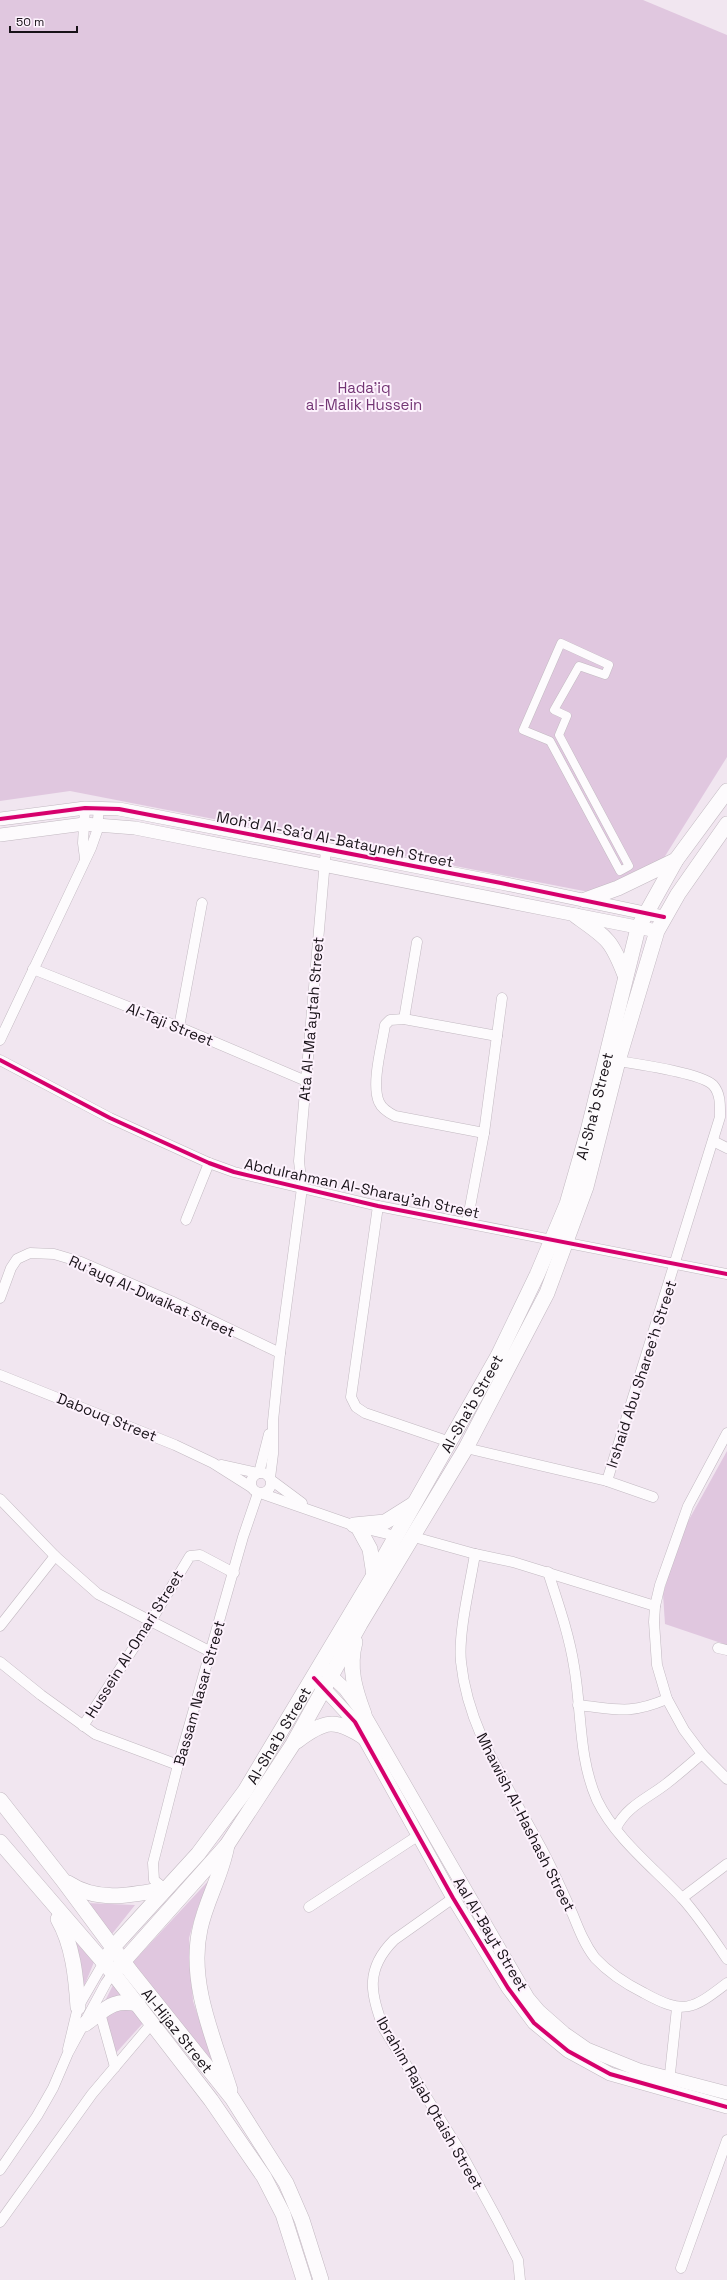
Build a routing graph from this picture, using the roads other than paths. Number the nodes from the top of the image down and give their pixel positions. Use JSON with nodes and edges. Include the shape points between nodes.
{"nodes":[{"id":1,"x":727,"y":791,"type":"edge"},
{"id":2,"x":84,"y":808,"type":"junction"},
{"id":3,"x":98,"y":808,"type":"junction"},
{"id":4,"x":0,"y":819,"type":"edge"},
{"id":5,"x":84,"y":824,"type":"junction"},
{"id":6,"x":98,"y":824,"type":"junction"},
{"id":7,"x":727,"y":824,"type":"edge"},
{"id":8,"x":0,"y":834,"type":"edge"},
{"id":9,"x":326,"y":850,"type":"junction"},
{"id":10,"x":85,"y":858,"type":"junction"},
{"id":11,"x":676,"y":860,"type":"junction"},
{"id":12,"x":324,"y":867,"type":"junction"},
{"id":13,"x":620,"y":871,"type":"joint"},
{"id":14,"x":585,"y":900,"type":"junction"},
{"id":15,"x":202,"y":903,"type":"dead end"},
{"id":16,"x":646,"y":912,"type":"junction"},
{"id":17,"x":576,"y":916,"type":"junction"},
{"id":18,"x":664,"y":917,"type":"junction"},
{"id":19,"x":638,"y":928,"type":"junction"},
{"id":20,"x":657,"y":931,"type":"junction"},
{"id":21,"x":417,"y":942,"type":"dead end"},
{"id":22,"x":33,"y":969,"type":"junction"},
{"id":23,"x":625,"y":975,"type":"junction"},
{"id":24,"x":502,"y":998,"type":"dead end"},
{"id":25,"x":404,"y":1020,"type":"junction"},
{"id":26,"x":179,"y":1027,"type":"junction"},
{"id":27,"x":497,"y":1036,"type":"junction"},
{"id":28,"x":0,"y":1040,"type":"edge"},
{"id":29,"x":0,"y":1060,"type":"edge"},
{"id":30,"x":618,"y":1060,"type":"junction"},
{"id":31,"x":306,"y":1082,"type":"junction"},
{"id":32,"x":484,"y":1133,"type":"junction"},
{"id":33,"x":713,"y":1141,"type":"junction"},
{"id":34,"x":727,"y":1148,"type":"edge"},
{"id":35,"x":209,"y":1163,"type":"junction"},
{"id":36,"x":302,"y":1188,"type":"junction"},
{"id":37,"x":378,"y":1206,"type":"junction"},
{"id":38,"x":186,"y":1220,"type":"dead end"},
{"id":39,"x":468,"y":1223,"type":"junction"},
{"id":40,"x":552,"y":1240,"type":"junction"},
{"id":41,"x":567,"y":1243,"type":"junction"},
{"id":42,"x":675,"y":1264,"type":"junction"},
{"id":43,"x":727,"y":1274,"type":"edge"},
{"id":44,"x":0,"y":1298,"type":"edge"},
{"id":45,"x":280,"y":1353,"type":"junction"},
{"id":46,"x":0,"y":1374,"type":"edge"},
{"id":47,"x":273,"y":1421,"type":"junction"},
{"id":48,"x":727,"y":1432,"type":"edge"},
{"id":49,"x":450,"y":1442,"type":"junction"},
{"id":50,"x":466,"y":1448,"type":"junction"},
{"id":51,"x":213,"y":1463,"type":"junction"},
{"id":52,"x":258,"y":1473,"type":"junction"},
{"id":53,"x":271,"y":1479,"type":"junction"},
{"id":54,"x":607,"y":1481,"type":"junction"},
{"id":55,"x":257,"y":1491,"type":"junction"},
{"id":56,"x":652,"y":1497,"type":"dead end"},
{"id":57,"x":0,"y":1499,"type":"edge"},
{"id":58,"x":416,"y":1502,"type":"junction"},
{"id":59,"x":308,"y":1508,"type":"junction"},
{"id":60,"x":356,"y":1526,"type":"junction"},
{"id":61,"x":396,"y":1536,"type":"junction"},
{"id":62,"x":414,"y":1537,"type":"junction"},
{"id":63,"x":475,"y":1554,"type":"junction"},
{"id":64,"x":55,"y":1556,"type":"junction"},
{"id":65,"x":548,"y":1572,"type":"junction"},
{"id":66,"x":234,"y":1573,"type":"junction"},
{"id":67,"x":374,"y":1575,"type":"junction"},
{"id":68,"x":655,"y":1606,"type":"junction"},
{"id":69,"x":151,"y":1621,"type":"junction"},
{"id":70,"x":360,"y":1624,"type":"junction"},
{"id":71,"x":0,"y":1626,"type":"edge"},
{"id":72,"x":211,"y":1652,"type":"junction"},
{"id":73,"x":0,"y":1662,"type":"edge"},
{"id":74,"x":323,"y":1677,"type":"junction"},
{"id":75,"x":666,"y":1699,"type":"junction"},
{"id":76,"x":578,"y":1705,"type":"junction"},
{"id":77,"x":364,"y":1714,"type":"junction"},
{"id":78,"x":82,"y":1726,"type":"junction"},
{"id":79,"x":365,"y":1738,"type":"junction"},
{"id":80,"x":292,"y":1744,"type":"junction"},
{"id":81,"x":702,"y":1754,"type":"junction"},
{"id":82,"x":178,"y":1765,"type":"junction"},
{"id":83,"x":727,"y":1779,"type":"edge"},
{"id":84,"x":0,"y":1800,"type":"edge"},
{"id":85,"x":616,"y":1828,"type":"junction"},
{"id":86,"x":418,"y":1835,"type":"junction"},
{"id":87,"x":0,"y":1842,"type":"edge"},
{"id":88,"x":227,"y":1845,"type":"junction"},
{"id":89,"x":727,"y":1864,"type":"edge"},
{"id":90,"x":62,"y":1879,"type":"junction"},
{"id":91,"x":165,"y":1889,"type":"junction"},
{"id":92,"x":466,"y":1889,"type":"junction"},
{"id":93,"x":46,"y":1897,"type":"junction"},
{"id":94,"x":453,"y":1898,"type":"junction"},
{"id":95,"x":682,"y":1898,"type":"junction"},
{"id":96,"x":309,"y":1907,"type":"dead end"},
{"id":97,"x":114,"y":1946,"type":"junction"},
{"id":98,"x":727,"y":1959,"type":"edge"},
{"id":99,"x":123,"y":1960,"type":"junction"},
{"id":100,"x":104,"y":1962,"type":"junction"},
{"id":101,"x":114,"y":1973,"type":"junction"},
{"id":102,"x":727,"y":1983,"type":"edge"},
{"id":103,"x":138,"y":2004,"type":"junction"},
{"id":104,"x":78,"y":2007,"type":"junction"},
{"id":105,"x":677,"y":2008,"type":"junction"},
{"id":106,"x":100,"y":2013,"type":"junction"},
{"id":107,"x":153,"y":2022,"type":"junction"},
{"id":108,"x":85,"y":2024,"type":"junction"},
{"id":109,"x":68,"y":2053,"type":"junction"},
{"id":110,"x":115,"y":2066,"type":"junction"},
{"id":111,"x":670,"y":2077,"type":"junction"},
{"id":112,"x":667,"y":2091,"type":"junction"},
{"id":113,"x":727,"y":2093,"type":"edge"},
{"id":114,"x":232,"y":2098,"type":"junction"},
{"id":115,"x":727,"y":2107,"type":"edge"},
{"id":116,"x":727,"y":2140,"type":"edge"},
{"id":117,"x":0,"y":2170,"type":"edge"},
{"id":118,"x":0,"y":2222,"type":"edge"},
{"id":119,"x":681,"y":2268,"type":"dead end"},
{"id":120,"x":304,"y":2280,"type":"edge"},
{"id":121,"x":321,"y":2280,"type":"edge"},
{"id":122,"x":520,"y":2280,"type":"edge"}],
"edges":[{"from":1,"to":11,"type":"main road","name":"Al-Sha'b Street"},
{"from":2,"to":3,"type":"street","name":"Moh'd Al-Sa'd Al-Batayneh Street"},
{"from":2,"to":4,"type":"street","name":"Moh'd Al-Sa'd Al-Batayneh Street"},
{"from":2,"to":5,"type":"street"},
{"from":3,"to":6,"type":"street"},
{"from":3,"to":9,"type":"street","name":"Moh'd Al-Sa'd Al-Batayneh Street","via":[[119,809]]},
{"from":5,"to":6,"type":"street","name":"Moh'd Al-Sa'd Al-Batayneh Street"},
{"from":5,"to":8,"type":"street","name":"Moh'd Al-Sa'd Al-Batayneh Street"},
{"from":5,"to":10,"type":"street"},
{"from":6,"to":10,"type":"street","via":[[94,841]]},
{"from":6,"to":12,"type":"street","name":"Moh'd Al-Sa'd Al-Batayneh Street","via":[[135,828]]},
{"from":7,"to":18,"type":"main road","name":"Al-Sha'b Street"},
{"from":9,"to":12,"type":"street","name":"Ata Al-Ma'aytah Street"},
{"from":9,"to":14,"type":"street","name":"Moh'd Al-Sa'd Al-Batayneh Street"},
{"from":10,"to":22,"type":"street"},
{"from":11,"to":14,"type":"main road","via":[[618,888]]},
{"from":11,"to":16,"type":"main road","name":"Al-Sha'b Street"},
{"from":12,"to":17,"type":"street","name":"Moh'd Al-Sa'd Al-Batayneh Street"},
{"from":12,"to":31,"type":"street","name":"Ata Al-Ma'aytah Street"},
{"from":13,"to":13,"type":"street","via":[[629,866],[559,735],[567,716],[554,710],[579,666],[605,675],[609,665],[561,643],[523,730],[550,741]]},
{"from":14,"to":16,"type":"street","name":"Moh'd Al-Sa'd Al-Batayneh Street"},
{"from":15,"to":26,"type":"street"},
{"from":16,"to":18,"type":"street","name":"Moh'd Al-Sa'd Al-Batayneh Street"},
{"from":16,"to":19,"type":"main road","name":"Al-Sha'b Street"},
{"from":17,"to":19,"type":"street","name":"Moh'd Al-Sa'd Al-Batayneh Street"},
{"from":17,"to":23,"type":"main road","via":[[612,944]]},
{"from":18,"to":20,"type":"main road","name":"Al-Sha'b Street"},
{"from":19,"to":20,"type":"street","name":"Moh'd Al-Sa'd Al-Batayneh Street"},
{"from":19,"to":23,"type":"main road","name":"Al-Sha'b Street"},
{"from":20,"to":30,"type":"main road","name":"Al-Sha'b Street"},
{"from":21,"to":25,"type":"street"},
{"from":22,"to":26,"type":"street","name":"Al-Taji Street"},
{"from":22,"to":28,"type":"street"},
{"from":23,"to":40,"type":"main road","name":"Al-Sha'b Street","via":[[581,1158],[564,1214]]},
{"from":24,"to":27,"type":"street"},
{"from":25,"to":27,"type":"street"},
{"from":25,"to":32,"type":"street","via":[[390,1020],[385,1025],[377,1082],[380,1104],[386,1112],[395,1116]]},
{"from":26,"to":31,"type":"street","name":"Al-Taji Street"},
{"from":27,"to":32,"type":"street"},
{"from":29,"to":35,"type":"street","name":"Abdulrahman Al-Sharay'ah Street","via":[[103,1115]]},
{"from":30,"to":33,"type":"street","name":"Irshaid Abu Sharee'h Street","via":[[708,1081],[716,1089],[720,1100],[720,1117]]},
{"from":30,"to":41,"type":"main road","name":"Al-Sha'b Street","via":[[588,1181]]},
{"from":31,"to":36,"type":"street","name":"Ata Al-Ma'aytah Street","via":[[299,1161]]},
{"from":32,"to":39,"type":"street"},
{"from":33,"to":34,"type":"street"},
{"from":33,"to":42,"type":"street","name":"Irshaid Abu Sharee'h Street"},
{"from":35,"to":36,"type":"street","name":"Abdulrahman Al-Sharay'ah Street"},
{"from":35,"to":38,"type":"street"},
{"from":36,"to":37,"type":"street","name":"Abdulrahman Al-Sharay'ah Street"},
{"from":36,"to":45,"type":"street"},
{"from":37,"to":39,"type":"street","name":"Abdulrahman Al-Sharay'ah Street"},
{"from":37,"to":49,"type":"street","via":[[351,1397],[356,1407],[365,1413]]},
{"from":39,"to":40,"type":"street","name":"Abdulrahman Al-Sharay'ah Street"},
{"from":40,"to":41,"type":"street","name":"Abdulrahman Al-Sharay'ah Street"},
{"from":40,"to":49,"type":"main road","name":"Al-Sha'b Street","via":[[512,1329]]},
{"from":41,"to":42,"type":"street","name":"Abdulrahman Al-Sharay'ah Street"},
{"from":41,"to":50,"type":"main road","name":"Al-Sha'b Street","via":[[547,1293]]},
{"from":42,"to":43,"type":"street","name":"Abdulrahman Al-Sharay'ah Street"},
{"from":42,"to":54,"type":"street","name":"Irshaid Abu Sharee'h Street"},
{"from":44,"to":45,"type":"street","name":"Ru'ayq Al-Dwaikat Street","via":[[11,1268],[17,1260],[30,1253],[54,1254],[81,1262],[171,1301]]},
{"from":45,"to":47,"type":"street"},
{"from":46,"to":51,"type":"street","name":"Dabouq Street","via":[[106,1416]]},
{"from":47,"to":52,"type":"street"},
{"from":47,"to":53,"type":"street"},
{"from":48,"to":68,"type":"street","via":[[688,1506],[666,1566]]},
{"from":49,"to":58,"type":"main road","name":"Al-Sha'b Street"},
{"from":50,"to":54,"type":"street"},
{"from":50,"to":62,"type":"main road","name":"Al-Sha'b Street"},
{"from":51,"to":52,"type":"street","name":"Dabouq Street"},
{"from":51,"to":55,"type":"street","name":"Dabouq Street"},
{"from":52,"to":53,"type":"street","via":[[267,1474]]},
{"from":52,"to":55,"type":"street","via":[[253,1477]]},
{"from":53,"to":55,"type":"street","via":[[270,1489]]},
{"from":53,"to":59,"type":"street","name":"Dabouq Street"},
{"from":54,"to":56,"type":"street"},
{"from":55,"to":59,"type":"street","name":"Dabouq Street"},
{"from":55,"to":66,"type":"street","name":"Bassam Nasar Street"},
{"from":57,"to":64,"type":"street"},
{"from":58,"to":60,"type":"main road","via":[[385,1522]]},
{"from":58,"to":61,"type":"main road","name":"Al-Sha'b Street"},
{"from":59,"to":60,"type":"street","name":"Dabouq Street"},
{"from":60,"to":61,"type":"street","name":"Dabouq Street"},
{"from":60,"to":67,"type":"main road","via":[[370,1549]]},
{"from":61,"to":67,"type":"main road","name":"Al-Sha'b Street"},
{"from":62,"to":63,"type":"street"},
{"from":62,"to":70,"type":"main road","name":"Al-Sha'b Street"},
{"from":63,"to":65,"type":"street"},
{"from":63,"to":105,"type":"street","name":"Mhawish Al-Hashash Street","via":[[463,1626],[461,1661],[481,1739],[544,1853],[591,1952],[606,1969],[625,1983],[655,2000]]},
{"from":64,"to":69,"type":"street","via":[[98,1594]]},
{"from":64,"to":71,"type":"street"},
{"from":65,"to":68,"type":"street"},
{"from":65,"to":76,"type":"street","via":[[568,1635]]},
{"from":66,"to":69,"type":"street","name":"Hussein Al-Omari Street","via":[[200,1555],[190,1556]]},
{"from":66,"to":72,"type":"street","name":"Bassam Nasar Street"},
{"from":67,"to":74,"type":"main road","name":"Al-Sha'b Street"},
{"from":68,"to":75,"type":"street","via":[[657,1665]]},
{"from":69,"to":72,"type":"street"},
{"from":69,"to":78,"type":"street","name":"Hussein Al-Omari Street"},
{"from":70,"to":74,"type":"main road","name":"Al-Sha'b Street"},
{"from":70,"to":77,"type":"main road","via":[[351,1669],[356,1694]]},
{"from":72,"to":82,"type":"street","name":"Bassam Nasar Street"},
{"from":73,"to":78,"type":"street"},
{"from":74,"to":77,"type":"street","name":"Aal Al-Bayt Street","via":[[345,1689]]},
{"from":74,"to":79,"type":"street","name":"Aal Al-Bayt Street"},
{"from":74,"to":80,"type":"main road","name":"Al-Sha'b Street"},
{"from":74,"to":91,"type":"main road","name":"Al-Sha'b Street","via":[[228,1816],[198,1854]]},
{"from":75,"to":76,"type":"street","via":[[640,1709],[609,1710]]},
{"from":75,"to":81,"type":"street"},
{"from":76,"to":85,"type":"street","via":[[588,1777],[598,1802]]},
{"from":77,"to":92,"type":"street","name":"Aal Al-Bayt Street"},
{"from":78,"to":82,"type":"street","name":"Hussein Al-Omari Street","via":[[103,1738]]},
{"from":79,"to":80,"type":"main road","via":[[346,1727],[331,1723],[314,1728]]},
{"from":79,"to":86,"type":"street","name":"Aal Al-Bayt Street"},
{"from":80,"to":88,"type":"main road","name":"Al-Sha'b Street"},
{"from":81,"to":83,"type":"street"},
{"from":81,"to":85,"type":"street","via":[[667,1784],[630,1808]]},
{"from":82,"to":91,"type":"street","name":"Bassam Nasar Street","via":[[152,1869],[154,1880]]},
{"from":84,"to":90,"type":"main road","name":"Al-Hijaz Street"},
{"from":85,"to":95,"type":"street","via":[[645,1862]]},
{"from":86,"to":94,"type":"street","name":"Aal Al-Bayt Street"},
{"from":86,"to":96,"type":"street"},
{"from":87,"to":93,"type":"main road","name":"Al-Hijaz Street"},
{"from":88,"to":99,"type":"main road","name":"Al-Sha'b Street"},
{"from":88,"to":114,"type":"main road","via":[[200,1929],[197,1960],[204,2011]]},
{"from":89,"to":95,"type":"street"},
{"from":90,"to":91,"type":"main road","via":[[89,1893],[103,1896],[133,1895]]},
{"from":90,"to":97,"type":"main road","name":"Al-Hijaz Street"},
{"from":91,"to":97,"type":"main road","name":"Al-Sha'b Street"},
{"from":92,"to":94,"type":"street","name":"Ibrahim Rajab Qtaish Street"},
{"from":92,"to":111,"type":"street","name":"Aal Al-Bayt Street","via":[[528,1998],[539,2011],[564,2033],[588,2049],[626,2065]]},
{"from":93,"to":100,"type":"main road","name":"Al-Hijaz Street"},
{"from":93,"to":104,"type":"main road","via":[[66,1932],[76,1977]]},
{"from":94,"to":112,"type":"street","name":"Aal Al-Bayt Street","via":[[508,1988],[544,2033],[581,2059],[610,2074]]},
{"from":94,"to":122,"type":"street","name":"Ibrahim Rajab Qtaish Street","via":[[394,1940],[376,1962],[372,1987],[376,2010],[394,2046],[460,2151],[518,2260]]},
{"from":95,"to":98,"type":"street","via":[[706,1927]]},
{"from":97,"to":99,"type":"main road","name":"Al-Hijaz Street"},
{"from":97,"to":100,"type":"main road","name":"Al-Sha'b Street"},
{"from":99,"to":101,"type":"main road","name":"Al-Sha'b Street"},
{"from":99,"to":114,"type":"main road","name":"Al-Hijaz Street"},
{"from":100,"to":101,"type":"main road","name":"Al-Hijaz Street"},
{"from":100,"to":104,"type":"street"},
{"from":101,"to":103,"type":"main road","name":"Al-Hijaz Street"},
{"from":101,"to":108,"type":"street","via":[[106,1983]]},
{"from":102,"to":105,"type":"street","via":[[692,2007]]},
{"from":103,"to":106,"type":"main road","via":[[114,2003]]},
{"from":103,"to":107,"type":"main road","name":"Al-Hijaz Street"},
{"from":104,"to":109,"type":"street"},
{"from":105,"to":111,"type":"street"},
{"from":106,"to":108,"type":"main road"},
{"from":106,"to":110,"type":"street"},
{"from":107,"to":110,"type":"street"},
{"from":107,"to":120,"type":"main road","name":"Al-Hijaz Street","via":[[264,2177],[283,2214]]},
{"from":108,"to":109,"type":"street"},
{"from":109,"to":117,"type":"street","via":[[50,2094]]},
{"from":110,"to":118,"type":"street"},
{"from":111,"to":112,"type":"street"},
{"from":111,"to":113,"type":"street","name":"Aal Al-Bayt Street"},
{"from":112,"to":115,"type":"street","name":"Aal Al-Bayt Street"},
{"from":114,"to":121,"type":"main road","name":"Al-Hijaz Street","via":[[286,2183],[302,2220]]},
{"from":116,"to":119,"type":"street"}]}
